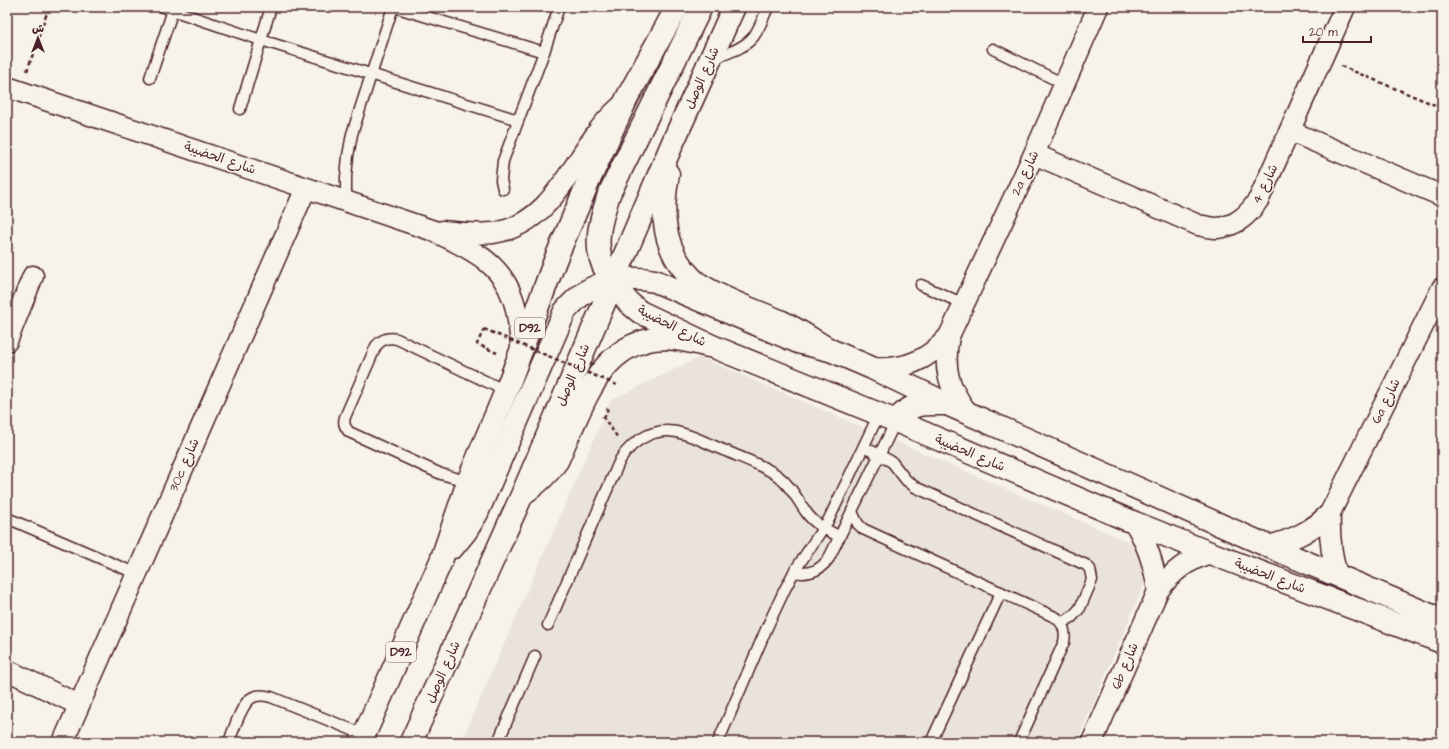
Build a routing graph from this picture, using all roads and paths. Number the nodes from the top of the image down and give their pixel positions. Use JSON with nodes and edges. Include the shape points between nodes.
{"nodes":[{"id":1,"x":49,"y":7,"type":"edge"},
{"id":2,"x":271,"y":7,"type":"edge"},
{"id":3,"x":393,"y":7,"type":"edge"},
{"id":4,"x":559,"y":7,"type":"edge"},
{"id":5,"x":676,"y":7,"type":"edge"},
{"id":6,"x":701,"y":7,"type":"edge"},
{"id":7,"x":734,"y":7,"type":"edge"},
{"id":8,"x":768,"y":7,"type":"edge"},
{"id":9,"x":1098,"y":7,"type":"edge"},
{"id":10,"x":170,"y":8,"type":"edge"},
{"id":11,"x":1342,"y":8,"type":"edge"},
{"id":12,"x":425,"y":12,"type":"edge"},
{"id":13,"x":261,"y":40,"type":"junction"},
{"id":14,"x":993,"y":49,"type":"dead end"},
{"id":15,"x":544,"y":52,"type":"junction"},
{"id":16,"x":1322,"y":58,"type":"junction"},
{"id":17,"x":709,"y":61,"type":"junction"},
{"id":18,"x":372,"y":74,"type":"junction"},
{"id":19,"x":150,"y":78,"type":"dead end"},
{"id":20,"x":1064,"y":84,"type":"junction"},
{"id":21,"x":14,"y":89,"type":"edge"},
{"id":22,"x":628,"y":98,"type":"junction"},
{"id":23,"x":1442,"y":108,"type":"edge"},
{"id":24,"x":240,"y":109,"type":"dead end"},
{"id":25,"x":518,"y":120,"type":"junction"},
{"id":26,"x":1290,"y":130,"type":"junction"},
{"id":27,"x":673,"y":142,"type":"junction"},
{"id":28,"x":1034,"y":154,"type":"junction"},
{"id":29,"x":306,"y":188,"type":"junction"},
{"id":30,"x":502,"y":189,"type":"dead end"},
{"id":31,"x":1442,"y":196,"type":"edge"},
{"id":32,"x":346,"y":201,"type":"junction"},
{"id":33,"x":434,"y":230,"type":"junction"},
{"id":34,"x":33,"y":276,"type":"dead end"},
{"id":35,"x":613,"y":280,"type":"junction"},
{"id":36,"x":921,"y":285,"type":"dead end"},
{"id":37,"x":1442,"y":288,"type":"edge"},
{"id":38,"x":964,"y":304,"type":"junction"},
{"id":39,"x":949,"y":336,"type":"junction"},
{"id":40,"x":7,"y":341,"type":"edge"},
{"id":41,"x":478,"y":344,"type":"dead end"},
{"id":42,"x":714,"y":347,"type":"junction"},
{"id":43,"x":522,"y":350,"type":"junction"},
{"id":44,"x":830,"y":350,"type":"junction"},
{"id":45,"x":872,"y":368,"type":"junction"},
{"id":46,"x":617,"y":385,"type":"dead end"},
{"id":47,"x":506,"y":390,"type":"junction"},
{"id":48,"x":947,"y":404,"type":"junction"},
{"id":49,"x":967,"y":412,"type":"junction"},
{"id":50,"x":604,"y":418,"type":"dead end"},
{"id":51,"x":888,"y":418,"type":"junction"},
{"id":52,"x":864,"y":447,"type":"junction"},
{"id":53,"x":626,"y":450,"type":"junction"},
{"id":54,"x":880,"y":455,"type":"junction"},
{"id":55,"x":469,"y":479,"type":"junction"},
{"id":56,"x":522,"y":495,"type":"junction"},
{"id":57,"x":852,"y":512,"type":"junction"},
{"id":58,"x":1330,"y":513,"type":"junction"},
{"id":59,"x":7,"y":518,"type":"edge"},
{"id":60,"x":1136,"y":523,"type":"junction"},
{"id":61,"x":824,"y":528,"type":"junction"},
{"id":62,"x":840,"y":537,"type":"junction"},
{"id":63,"x":1268,"y":546,"type":"junction"},
{"id":64,"x":1210,"y":553,"type":"junction"},
{"id":65,"x":441,"y":562,"type":"junction"},
{"id":66,"x":794,"y":572,"type":"junction"},
{"id":67,"x":137,"y":574,"type":"junction"},
{"id":68,"x":1337,"y":575,"type":"junction"},
{"id":69,"x":1158,"y":590,"type":"junction"},
{"id":70,"x":1001,"y":592,"type":"junction"},
{"id":71,"x":1442,"y":620,"type":"edge"},
{"id":72,"x":1061,"y":623,"type":"junction"},
{"id":73,"x":548,"y":624,"type":"dead end"},
{"id":74,"x":1442,"y":642,"type":"edge"},
{"id":75,"x":535,"y":656,"type":"dead end"},
{"id":76,"x":7,"y":670,"type":"edge"},
{"id":77,"x":79,"y":705,"type":"junction"},
{"id":78,"x":363,"y":738,"type":"edge"},
{"id":79,"x":62,"y":742,"type":"edge"},
{"id":80,"x":228,"y":742,"type":"edge"},
{"id":81,"x":411,"y":742,"type":"edge"},
{"id":82,"x":498,"y":742,"type":"edge"},
{"id":83,"x":718,"y":742,"type":"edge"},
{"id":84,"x":931,"y":742,"type":"edge"},
{"id":85,"x":1019,"y":742,"type":"edge"},
{"id":86,"x":1092,"y":742,"type":"edge"}],
"edges":[{"from":1,"to":21,"type":"path"},
{"from":2,"to":13,"type":"lane"},
{"from":3,"to":12,"type":"lane"},
{"from":3,"to":18,"type":"lane"},
{"from":4,"to":15,"type":"lane"},
{"from":5,"to":22,"type":"main road","number":"D92"},
{"from":6,"to":35,"type":"main road","via":[[609,194],[599,225],[599,247],[603,265]]},
{"from":7,"to":17,"type":"main road","name":"شارع الوصل"},
{"from":8,"to":17,"type":"lane","via":[[757,31],[749,41]]},
{"from":9,"to":20,"type":"street","name":"2a شارع"},
{"from":10,"to":13,"type":"lane"},
{"from":10,"to":19,"type":"lane"},
{"from":11,"to":16,"type":"street","name":"شارع 4"},
{"from":12,"to":15,"type":"lane"},
{"from":13,"to":18,"type":"lane"},
{"from":13,"to":24,"type":"lane"},
{"from":14,"to":20,"type":"lane"},
{"from":15,"to":25,"type":"lane"},
{"from":16,"to":23,"type":"path"},
{"from":16,"to":26,"type":"street","name":"شارع 4"},
{"from":17,"to":27,"type":"main road","name":"شارع الوصل"},
{"from":18,"to":25,"type":"lane"},
{"from":18,"to":32,"type":"lane","via":[[352,134],[346,177]]},
{"from":20,"to":28,"type":"street","name":"2a شارع"},
{"from":21,"to":29,"type":"street","name":"شارع الحضيبة"},
{"from":22,"to":33,"type":"street","name":"شارع الحضيبة","via":[[594,136],[555,195],[532,217],[513,228],[494,233]]},
{"from":22,"to":43,"type":"main road","number":"D92","via":[[556,258]]},
{"from":25,"to":30,"type":"lane","via":[[502,162]]},
{"from":26,"to":28,"type":"street","name":"شارع 4","via":[[1259,199],[1249,214],[1234,224],[1216,228],[1198,225]]},
{"from":26,"to":31,"type":"street"},
{"from":27,"to":35,"type":"main road","name":"شارع الوصل"},
{"from":27,"to":44,"type":"main road","via":[[664,195],[664,220],[668,241],[686,273],[703,287],[784,323]]},
{"from":28,"to":38,"type":"street","name":"2a شارع"},
{"from":29,"to":32,"type":"street","name":"شارع الحضيبة"},
{"from":29,"to":67,"type":"street","name":"30c شارع"},
{"from":32,"to":33,"type":"street","name":"شارع الحضيبة"},
{"from":33,"to":43,"type":"street","name":"شارع الحضيبة","via":[[476,252],[499,272],[514,300]]},
{"from":34,"to":40,"type":"street"},
{"from":35,"to":42,"type":"main road","name":"شارع الحضيبة","via":[[625,298],[640,312]]},
{"from":35,"to":44,"type":"main road","name":"شارع الحضيبة","via":[[641,278],[655,282],[798,342]]},
{"from":35,"to":56,"type":"main road","name":"شارع الوصل"},
{"from":35,"to":65,"type":"main road","via":[[595,286],[578,297],[565,311],[477,513]]},
{"from":36,"to":38,"type":"lane"},
{"from":37,"to":58,"type":"street","name":"6a شارع"},
{"from":38,"to":39,"type":"street","name":"2a شارع"},
{"from":39,"to":45,"type":"street","name":"2a شارع","via":[[934,352],[915,363],[887,369]]},
{"from":39,"to":49,"type":"street","name":"2a شارع","via":[[946,363],[950,384]]},
{"from":41,"to":46,"type":"path","bridge":true,"via":[[484,329]]},
{"from":42,"to":51,"type":"main road","name":"شارع الحضيبة"},
{"from":42,"to":56,"type":"main road","via":[[676,339],[655,338],[635,343],[617,354],[599,375],[548,474]]},
{"from":43,"to":47,"type":"main road","number":"D92"},
{"from":44,"to":45,"type":"main road","name":"شارع الحضيبة"},
{"from":45,"to":48,"type":"main road","name":"شارع الحضيبة"},
{"from":47,"to":55,"type":"main road","number":"D92"},
{"from":47,"to":55,"type":"lane","via":[[397,339],[385,338],[376,346],[345,417],[345,428],[349,432],[441,474]]},
{"from":48,"to":49,"type":"main road","name":"شارع الحضيبة"},
{"from":48,"to":51,"type":"main road","via":[[922,404]]},
{"from":49,"to":63,"type":"main road","name":"شارع الحضيبة"},
{"from":50,"to":53,"type":"path"},
{"from":51,"to":52,"type":"lane"},
{"from":51,"to":54,"type":"lane"},
{"from":51,"to":60,"type":"main road","name":"شارع الحضيبة"},
{"from":52,"to":54,"type":"lane"},
{"from":52,"to":61,"type":"lane"},
{"from":53,"to":61,"type":"lane","via":[[652,433],[683,433],[762,467],[779,477],[793,490],[810,516]]},
{"from":53,"to":73,"type":"lane"},
{"from":54,"to":57,"type":"lane"},
{"from":54,"to":72,"type":"lane","via":[[892,462],[906,480],[916,487],[1086,565],[1090,569],[1092,580],[1080,608],[1072,617]]},
{"from":55,"to":65,"type":"main road","number":"D92"},
{"from":56,"to":81,"type":"main road","name":"شارع الوصل"},
{"from":57,"to":62,"type":"lane"},
{"from":57,"to":70,"type":"lane","via":[[863,529]]},
{"from":58,"to":63,"type":"street","name":"6a شارع","via":[[1308,531],[1282,543]]},
{"from":58,"to":68,"type":"street","name":"6a شارع","via":[[1330,545]]},
{"from":59,"to":67,"type":"lane"},
{"from":60,"to":64,"type":"main road","name":"شارع الحضيبة"},
{"from":60,"to":69,"type":"street","via":[[1151,555]]},
{"from":61,"to":62,"type":"lane"},
{"from":61,"to":66,"type":"lane"},
{"from":62,"to":66,"type":"lane","via":[[821,568],[807,574]]},
{"from":63,"to":68,"type":"main road","name":"شارع الحضيبة"},
{"from":64,"to":69,"type":"street","name":"6b شارع","via":[[1194,558],[1180,567]]},
{"from":64,"to":74,"type":"main road","name":"شارع الحضيبة"},
{"from":65,"to":78,"type":"main road","number":"D92"},
{"from":66,"to":83,"type":"lane","via":[[768,625]]},
{"from":67,"to":77,"type":"street","name":"30c شارع"},
{"from":68,"to":71,"type":"main road","name":"شارع الحضيبة"},
{"from":69,"to":86,"type":"street","name":"6b شارع"},
{"from":70,"to":72,"type":"lane","via":[[1056,618]]},
{"from":70,"to":84,"type":"lane"},
{"from":72,"to":85,"type":"lane","via":[[1066,635],[1064,642]]},
{"from":75,"to":82,"type":"lane"},
{"from":76,"to":77,"type":"street"},
{"from":77,"to":79,"type":"street","name":"30c شارع"},
{"from":78,"to":80,"type":"lane","via":[[286,702],[264,695],[256,696],[245,706]]}]}
